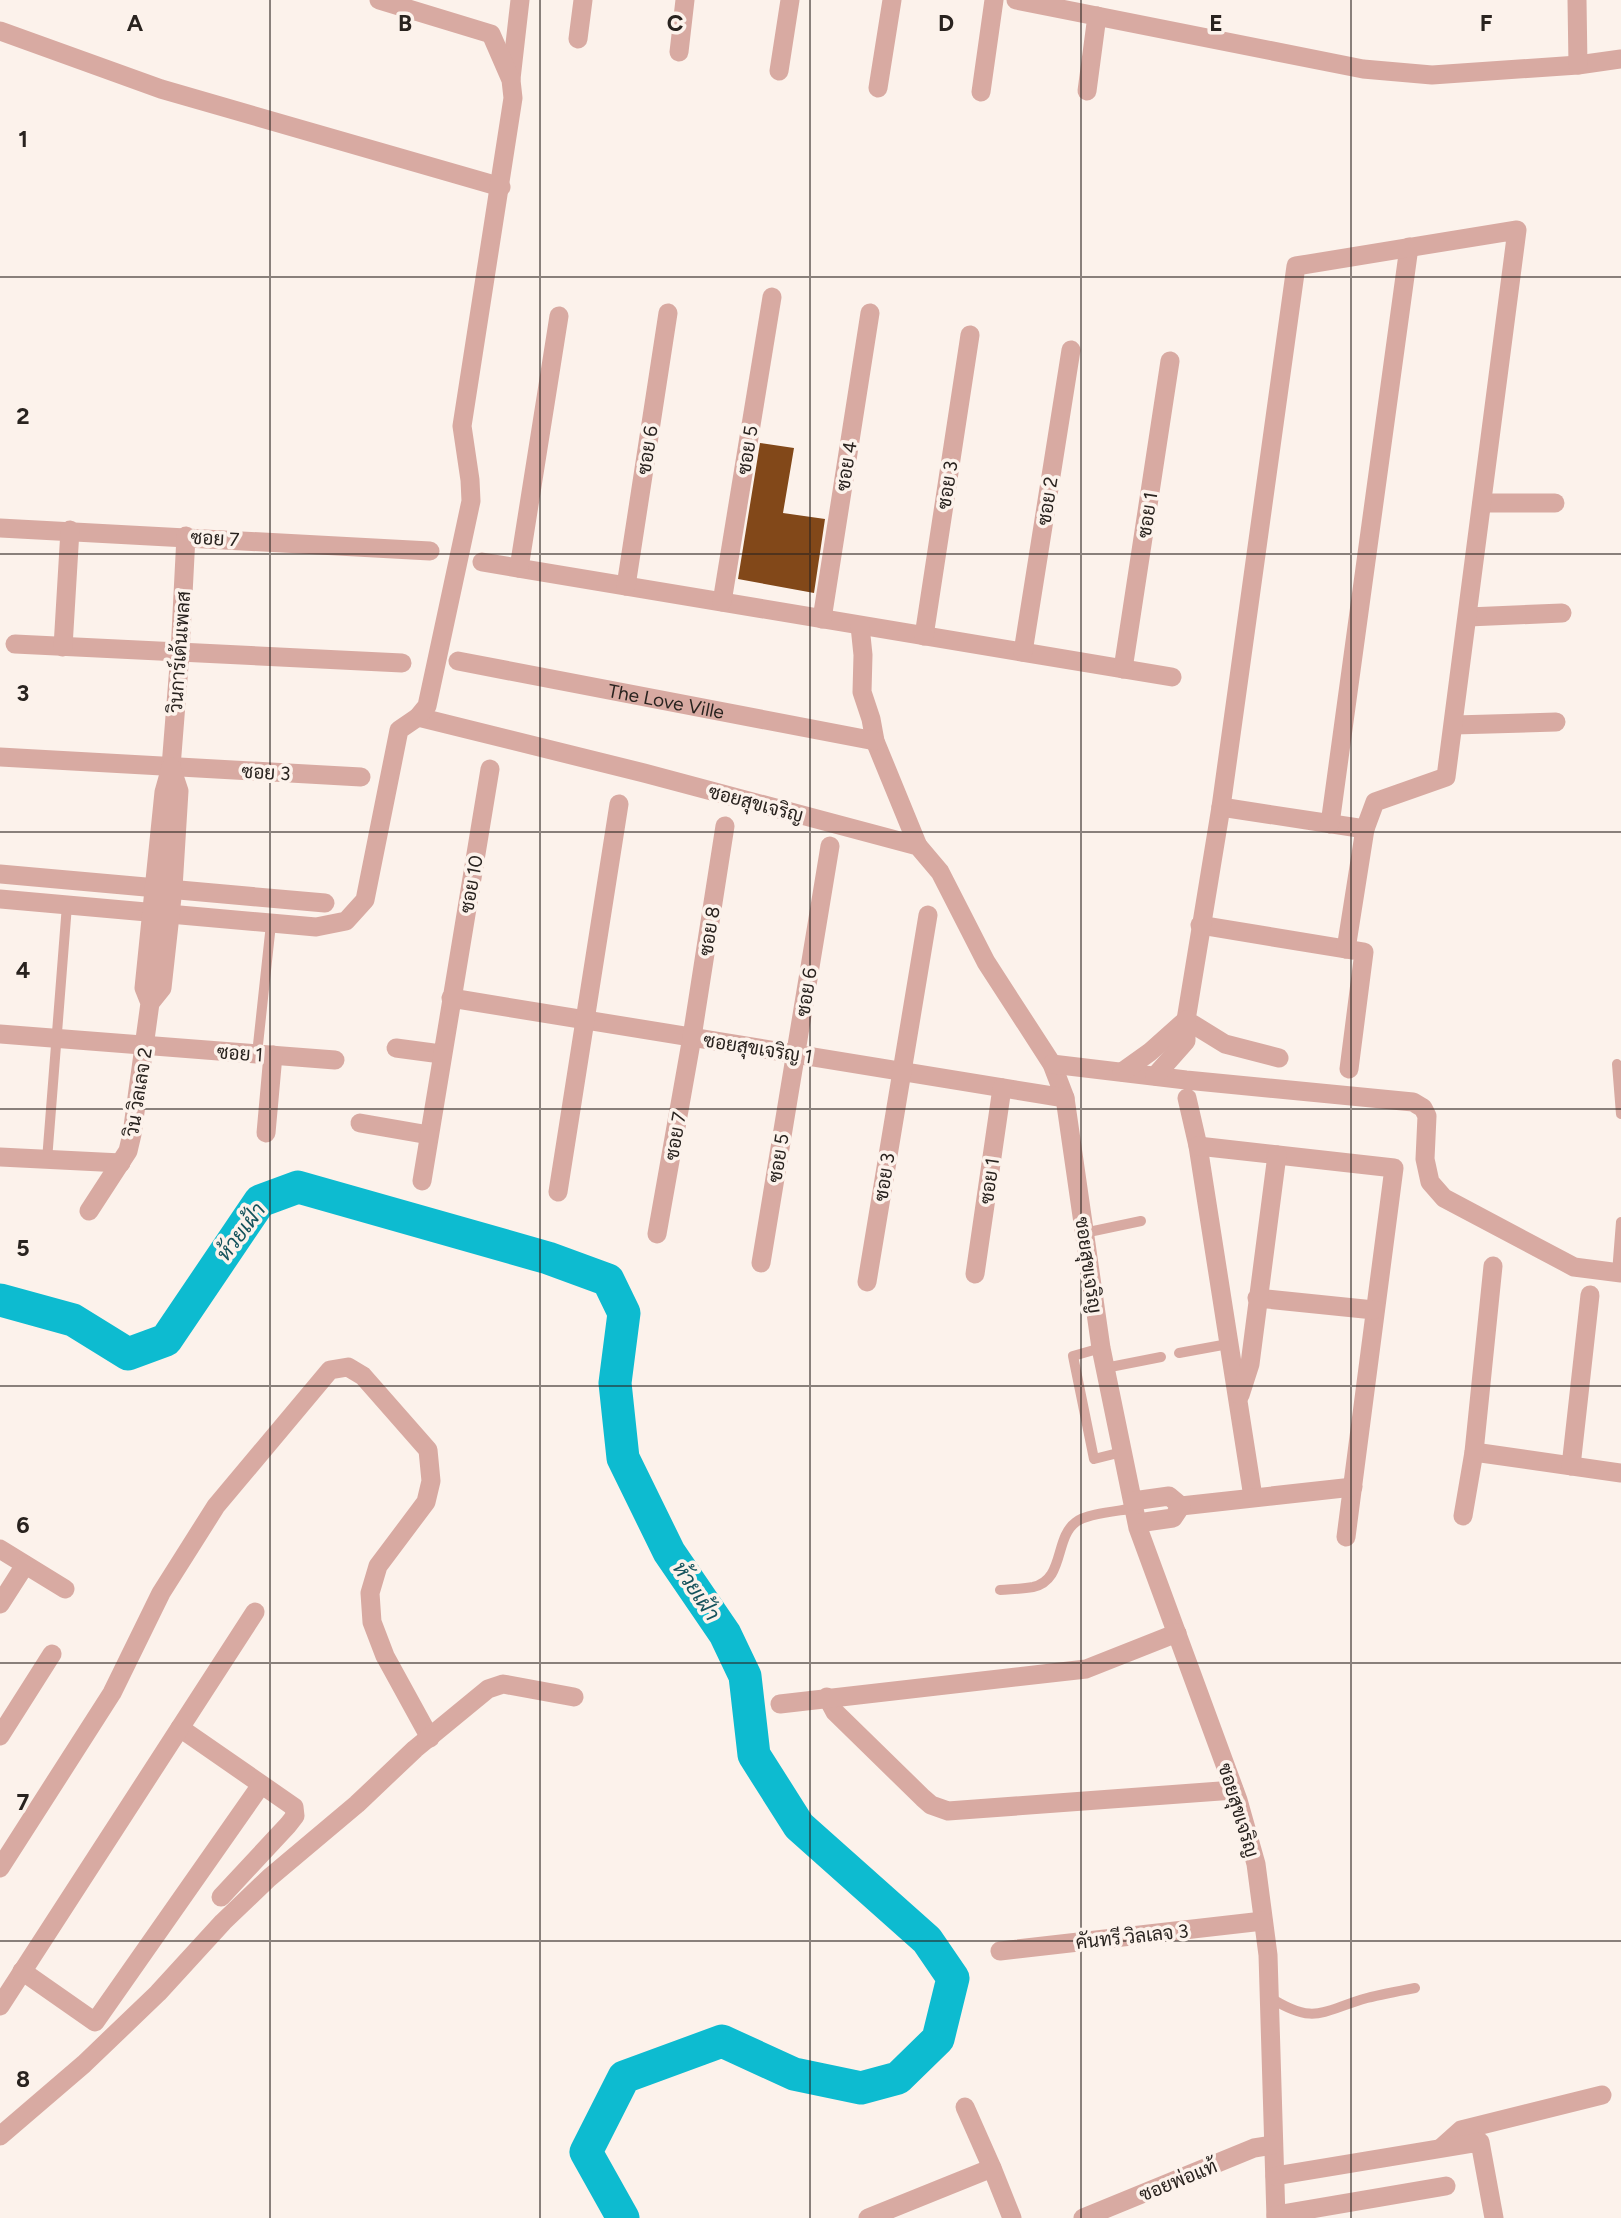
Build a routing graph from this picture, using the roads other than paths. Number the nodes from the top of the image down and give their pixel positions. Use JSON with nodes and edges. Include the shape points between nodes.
{"nodes":[{"id":1,"x":379,"y":0,"type":"edge"},
{"id":2,"x":520,"y":0,"type":"edge"},
{"id":3,"x":583,"y":0,"type":"edge"},
{"id":4,"x":685,"y":0,"type":"edge"},
{"id":5,"x":790,"y":0,"type":"edge"},
{"id":6,"x":892,"y":0,"type":"edge"},
{"id":7,"x":994,"y":0,"type":"edge"},
{"id":8,"x":1016,"y":0,"type":"edge"},
{"id":9,"x":1577,"y":0,"type":"edge"},
{"id":10,"x":1097,"y":16,"type":"junction"},
{"id":11,"x":0,"y":31,"type":"edge"},
{"id":12,"x":578,"y":38,"type":"dead end"},
{"id":13,"x":679,"y":52,"type":"dead end"},
{"id":14,"x":1621,"y":59,"type":"edge"},
{"id":15,"x":1578,"y":65,"type":"junction"},
{"id":16,"x":779,"y":71,"type":"dead end"},
{"id":17,"x":511,"y":80,"type":"junction"},
{"id":18,"x":878,"y":88,"type":"dead end"},
{"id":19,"x":1087,"y":91,"type":"dead end"},
{"id":20,"x":981,"y":92,"type":"dead end"},
{"id":21,"x":501,"y":187,"type":"junction"},
{"id":22,"x":1409,"y":247,"type":"junction"},
{"id":23,"x":772,"y":297,"type":"dead end"},
{"id":24,"x":668,"y":313,"type":"dead end"},
{"id":25,"x":870,"y":313,"type":"dead end"},
{"id":26,"x":559,"y":316,"type":"dead end"},
{"id":27,"x":970,"y":335,"type":"dead end"},
{"id":28,"x":1071,"y":351,"type":"dead end"},
{"id":29,"x":1170,"y":361,"type":"dead end"},
{"id":30,"x":1482,"y":503,"type":"junction"},
{"id":31,"x":1555,"y":503,"type":"dead end"},
{"id":32,"x":0,"y":528,"type":"edge"},
{"id":33,"x":70,"y":530,"type":"junction"},
{"id":34,"x":186,"y":536,"type":"junction"},
{"id":35,"x":430,"y":551,"type":"dead end"},
{"id":36,"x":482,"y":562,"type":"dead end"},
{"id":37,"x":519,"y":568,"type":"junction"},
{"id":38,"x":626,"y":586,"type":"junction"},
{"id":39,"x":722,"y":602,"type":"junction"},
{"id":40,"x":1562,"y":613,"type":"dead end"},
{"id":41,"x":1468,"y":617,"type":"junction"},
{"id":42,"x":822,"y":619,"type":"junction"},
{"id":43,"x":860,"y":626,"type":"junction"},
{"id":44,"x":924,"y":636,"type":"junction"},
{"id":45,"x":15,"y":644,"type":"dead end"},
{"id":46,"x":63,"y":647,"type":"junction"},
{"id":47,"x":1023,"y":652,"type":"junction"},
{"id":48,"x":180,"y":653,"type":"junction"},
{"id":49,"x":458,"y":661,"type":"dead end"},
{"id":50,"x":402,"y":663,"type":"dead end"},
{"id":51,"x":1123,"y":669,"type":"junction"},
{"id":52,"x":1172,"y":677,"type":"dead end"},
{"id":53,"x":418,"y":717,"type":"junction"},
{"id":54,"x":1556,"y":722,"type":"dead end"},
{"id":55,"x":1454,"y":725,"type":"junction"},
{"id":56,"x":875,"y":741,"type":"junction"},
{"id":57,"x":0,"y":757,"type":"edge"},
{"id":58,"x":170,"y":767,"type":"junction"},
{"id":59,"x":490,"y":769,"type":"dead end"},
{"id":60,"x":361,"y":776,"type":"dead end"},
{"id":61,"x":619,"y":804,"type":"dead end"},
{"id":62,"x":1221,"y":807,"type":"junction"},
{"id":63,"x":1330,"y":824,"type":"junction"},
{"id":64,"x":725,"y":826,"type":"dead end"},
{"id":65,"x":1364,"y":829,"type":"junction"},
{"id":66,"x":830,"y":846,"type":"dead end"},
{"id":67,"x":918,"y":846,"type":"junction"},
{"id":68,"x":0,"y":874,"type":"edge"},
{"id":69,"x":164,"y":888,"type":"junction"},
{"id":70,"x":0,"y":899,"type":"edge"},
{"id":71,"x":325,"y":903,"type":"dead end"},
{"id":72,"x":67,"y":905,"type":"junction"},
{"id":73,"x":161,"y":914,"type":"junction"},
{"id":74,"x":928,"y":915,"type":"dead end"},
{"id":75,"x":271,"y":923,"type":"junction"},
{"id":76,"x":1200,"y":925,"type":"junction"},
{"id":77,"x":1346,"y":949,"type":"junction"},
{"id":78,"x":451,"y":998,"type":"junction"},
{"id":79,"x":586,"y":1020,"type":"junction"},
{"id":80,"x":1186,"y":1020,"type":"junction"},
{"id":81,"x":0,"y":1034,"type":"edge"},
{"id":82,"x":692,"y":1037,"type":"junction"},
{"id":83,"x":55,"y":1038,"type":"junction"},
{"id":84,"x":145,"y":1046,"type":"junction"},
{"id":85,"x":396,"y":1048,"type":"dead end"},
{"id":86,"x":441,"y":1054,"type":"junction"},
{"id":87,"x":796,"y":1054,"type":"junction"},
{"id":88,"x":265,"y":1055,"type":"junction"},
{"id":89,"x":1279,"y":1058,"type":"dead end"},
{"id":90,"x":335,"y":1060,"type":"dead end"},
{"id":91,"x":1052,"y":1064,"type":"junction"},
{"id":92,"x":1617,"y":1064,"type":"dead end"},
{"id":93,"x":1349,"y":1069,"type":"dead end"},
{"id":94,"x":901,"y":1072,"type":"junction"},
{"id":95,"x":1122,"y":1072,"type":"junction"},
{"id":96,"x":1155,"y":1076,"type":"junction"},
{"id":97,"x":1002,"y":1088,"type":"junction"},
{"id":98,"x":1065,"y":1098,"type":"junction"},
{"id":99,"x":1187,"y":1098,"type":"dead end"},
{"id":100,"x":1621,"y":1114,"type":"edge"},
{"id":101,"x":360,"y":1122,"type":"dead end"},
{"id":102,"x":266,"y":1133,"type":"dead end"},
{"id":103,"x":429,"y":1135,"type":"junction"},
{"id":104,"x":1198,"y":1146,"type":"junction"},
{"id":105,"x":1278,"y":1155,"type":"junction"},
{"id":106,"x":0,"y":1157,"type":"edge"},
{"id":107,"x":47,"y":1160,"type":"junction"},
{"id":108,"x":121,"y":1163,"type":"junction"},
{"id":109,"x":422,"y":1181,"type":"dead end"},
{"id":110,"x":558,"y":1192,"type":"dead end"},
{"id":111,"x":89,"y":1211,"type":"dead end"},
{"id":112,"x":1141,"y":1222,"type":"dead end"},
{"id":113,"x":1621,"y":1223,"type":"edge"},
{"id":114,"x":1084,"y":1233,"type":"junction"},
{"id":115,"x":657,"y":1234,"type":"dead end"},
{"id":116,"x":761,"y":1263,"type":"dead end"},
{"id":117,"x":1493,"y":1266,"type":"dead end"},
{"id":118,"x":1619,"y":1273,"type":"edge"},
{"id":119,"x":975,"y":1274,"type":"dead end"},
{"id":120,"x":867,"y":1282,"type":"dead end"},
{"id":121,"x":1590,"y":1295,"type":"dead end"},
{"id":122,"x":1257,"y":1297,"type":"junction"},
{"id":123,"x":1374,"y":1310,"type":"junction"},
{"id":124,"x":1228,"y":1344,"type":"junction"},
{"id":125,"x":1101,"y":1348,"type":"junction"},
{"id":126,"x":1179,"y":1353,"type":"dead end"},
{"id":127,"x":1161,"y":1357,"type":"dead end"},
{"id":128,"x":1105,"y":1368,"type":"junction"},
{"id":129,"x":1238,"y":1400,"type":"junction"},
{"id":130,"x":1122,"y":1452,"type":"junction"},
{"id":131,"x":1474,"y":1452,"type":"junction"},
{"id":132,"x":1571,"y":1466,"type":"junction"},
{"id":133,"x":1621,"y":1473,"type":"edge"},
{"id":134,"x":1353,"y":1487,"type":"junction"},
{"id":135,"x":1253,"y":1497,"type":"junction"},
{"id":136,"x":1135,"y":1511,"type":"junction"},
{"id":137,"x":1463,"y":1516,"type":"dead end"},
{"id":138,"x":1346,"y":1537,"type":"dead end"},
{"id":139,"x":0,"y":1549,"type":"edge"},
{"id":140,"x":25,"y":1564,"type":"junction"},
{"id":141,"x":65,"y":1589,"type":"dead end"},
{"id":142,"x":1000,"y":1590,"type":"dead end"},
{"id":143,"x":0,"y":1604,"type":"edge"},
{"id":144,"x":255,"y":1612,"type":"dead end"},
{"id":145,"x":1177,"y":1633,"type":"junction"},
{"id":146,"x":52,"y":1654,"type":"dead end"},
{"id":147,"x":573,"y":1697,"type":"dead end"},
{"id":148,"x":827,"y":1697,"type":"junction"},
{"id":149,"x":780,"y":1704,"type":"dead end"},
{"id":150,"x":180,"y":1728,"type":"junction"},
{"id":151,"x":0,"y":1736,"type":"edge"},
{"id":152,"x":430,"y":1738,"type":"junction"},
{"id":153,"x":261,"y":1785,"type":"junction"},
{"id":154,"x":1234,"y":1790,"type":"junction"},
{"id":155,"x":0,"y":1868,"type":"edge"},
{"id":156,"x":221,"y":1897,"type":"dead end"},
{"id":157,"x":1263,"y":1921,"type":"junction"},
{"id":158,"x":1000,"y":1951,"type":"dead end"},
{"id":159,"x":22,"y":1971,"type":"junction"},
{"id":160,"x":1415,"y":1988,"type":"dead end"},
{"id":161,"x":1269,"y":1996,"type":"junction"},
{"id":162,"x":0,"y":2006,"type":"edge"},
{"id":163,"x":1602,"y":2095,"type":"dead end"},
{"id":164,"x":965,"y":2107,"type":"dead end"},
{"id":165,"x":0,"y":2136,"type":"edge"},
{"id":166,"x":1273,"y":2145,"type":"junction"},
{"id":167,"x":1441,"y":2148,"type":"junction"},
{"id":168,"x":992,"y":2168,"type":"junction"},
{"id":169,"x":1275,"y":2176,"type":"junction"},
{"id":170,"x":1446,"y":2186,"type":"dead end"},
{"id":171,"x":1276,"y":2217,"type":"edge"},
{"id":172,"x":868,"y":2218,"type":"edge"},
{"id":173,"x":1012,"y":2218,"type":"edge"},
{"id":174,"x":1083,"y":2218,"type":"edge"},
{"id":175,"x":1494,"y":2218,"type":"edge"}],
"edges":[{"from":1,"to":17,"type":"street","via":[[491,34]]},
{"from":2,"to":17,"type":"street"},
{"from":3,"to":12,"type":"street"},
{"from":4,"to":13,"type":"street"},
{"from":5,"to":16,"type":"street"},
{"from":6,"to":18,"type":"street"},
{"from":7,"to":20,"type":"street"},
{"from":8,"to":10,"type":"street"},
{"from":9,"to":15,"type":"street"},
{"from":10,"to":15,"type":"street","via":[[1363,69],[1432,75]]},
{"from":10,"to":19,"type":"street"},
{"from":11,"to":21,"type":"street","via":[[161,89]]},
{"from":14,"to":15,"type":"street"},
{"from":17,"to":21,"type":"street","via":[[513,98]]},
{"from":21,"to":53,"type":"street","via":[[462,426],[471,501],[429,694]]},
{"from":22,"to":30,"type":"street","via":[[1517,230]]},
{"from":22,"to":62,"type":"street","via":[[1296,266]]},
{"from":22,"to":63,"type":"street"},
{"from":23,"to":39,"type":"street","name":"ซอย 5"},
{"from":24,"to":38,"type":"street","name":"ซอย 6"},
{"from":25,"to":42,"type":"street","name":"ซอย 4"},
{"from":26,"to":37,"type":"street"},
{"from":27,"to":44,"type":"street","name":"ซอย 3"},
{"from":28,"to":47,"type":"street","name":"ซอย 2"},
{"from":29,"to":51,"type":"street","name":"ซอย 1"},
{"from":30,"to":31,"type":"street"},
{"from":30,"to":41,"type":"street"},
{"from":32,"to":33,"type":"street","name":"ซอย 7"},
{"from":33,"to":34,"type":"street","name":"ซอย 7"},
{"from":33,"to":46,"type":"street"},
{"from":34,"to":35,"type":"street","name":"ซอย 7"},
{"from":34,"to":48,"type":"street","name":"วินการ์เด้นเพลส"},
{"from":36,"to":37,"type":"street"},
{"from":37,"to":38,"type":"street"},
{"from":38,"to":39,"type":"street"},
{"from":39,"to":42,"type":"street"},
{"from":40,"to":41,"type":"street"},
{"from":41,"to":55,"type":"street"},
{"from":42,"to":43,"type":"street"},
{"from":43,"to":44,"type":"street"},
{"from":43,"to":56,"type":"street","via":[[862,692]]},
{"from":44,"to":47,"type":"street"},
{"from":45,"to":46,"type":"street"},
{"from":46,"to":48,"type":"street"},
{"from":47,"to":51,"type":"street"},
{"from":48,"to":50,"type":"street"},
{"from":48,"to":58,"type":"street","name":"วินการ์เด้นเพลส"},
{"from":49,"to":56,"type":"street","name":"The Love Ville"},
{"from":51,"to":52,"type":"street"},
{"from":53,"to":67,"type":"street","name":"ซอยสุขเจริญ"},
{"from":53,"to":75,"type":"street","via":[[399,730],[365,900],[346,921],[316,927]]},
{"from":54,"to":55,"type":"street"},
{"from":55,"to":65,"type":"street","via":[[1446,777],[1375,802]]},
{"from":56,"to":67,"type":"street"},
{"from":57,"to":58,"type":"street"},
{"from":58,"to":60,"type":"street","name":"ซอย 3"},
{"from":58,"to":69,"type":"street","name":"วินการ์เด้นเพลส","via":[[164,792]]},
{"from":59,"to":78,"type":"street","name":"ซอย 10"},
{"from":61,"to":79,"type":"street"},
{"from":62,"to":63,"type":"street"},
{"from":62,"to":76,"type":"street"},
{"from":63,"to":65,"type":"street"},
{"from":64,"to":82,"type":"street","name":"ซอย 8"},
{"from":65,"to":77,"type":"street"},
{"from":66,"to":87,"type":"street","name":"ซอย 6"},
{"from":67,"to":91,"type":"street","name":"ซอยสุขเจริญ","via":[[940,872],[986,962]]},
{"from":68,"to":69,"type":"street"},
{"from":69,"to":71,"type":"street"},
{"from":69,"to":73,"type":"street","name":"วินการ์เด้นเพลส"},
{"from":70,"to":72,"type":"street"},
{"from":72,"to":73,"type":"street"},
{"from":72,"to":83,"type":"lane"},
{"from":73,"to":75,"type":"street"},
{"from":73,"to":84,"type":"street","name":"วิน วิลเลจ 2","via":[[144,988],[150,1003]]},
{"from":74,"to":94,"type":"street"},
{"from":75,"to":88,"type":"lane"},
{"from":76,"to":77,"type":"street"},
{"from":76,"to":80,"type":"street"},
{"from":77,"to":93,"type":"street","via":[[1364,951]]},
{"from":78,"to":79,"type":"street","name":"ซอยสุขเจริญ 1"},
{"from":78,"to":86,"type":"street","name":"ซอย 10"},
{"from":79,"to":82,"type":"street","name":"ซอยสุขเจริญ 1"},
{"from":79,"to":110,"type":"street"},
{"from":80,"to":89,"type":"street","via":[[1225,1044]]},
{"from":80,"to":95,"type":"street"},
{"from":80,"to":96,"type":"street","via":[[1186,1041]]},
{"from":81,"to":83,"type":"street"},
{"from":82,"to":87,"type":"street","name":"ซอยสุขเจริญ 1"},
{"from":82,"to":115,"type":"street","name":"ซอย 7"},
{"from":83,"to":84,"type":"street"},
{"from":83,"to":107,"type":"lane"},
{"from":84,"to":88,"type":"street","name":"ซอย 1"},
{"from":84,"to":108,"type":"street","name":"วิน วิลเลจ 2","via":[[132,1134]]},
{"from":85,"to":86,"type":"street"},
{"from":86,"to":103,"type":"street","name":"ซอย 10"},
{"from":87,"to":94,"type":"street","name":"ซอยสุขเจริญ 1"},
{"from":87,"to":116,"type":"street","name":"ซอย 5"},
{"from":88,"to":90,"type":"street","name":"ซอย 1"},
{"from":88,"to":102,"type":"street"},
{"from":91,"to":95,"type":"street"},
{"from":91,"to":98,"type":"street","name":"ซอยสุขเจริญ"},
{"from":92,"to":100,"type":"lane"},
{"from":94,"to":97,"type":"street","name":"ซอยสุขเจริญ 1"},
{"from":94,"to":120,"type":"street","name":"ซอย 3"},
{"from":95,"to":96,"type":"street"},
{"from":96,"to":118,"type":"street","via":[[1413,1102],[1427,1116],[1425,1159],[1430,1182],[1444,1198],[1574,1267]]},
{"from":97,"to":98,"type":"street","name":"ซอยสุขเจริญ 1"},
{"from":97,"to":119,"type":"street","name":"ซอย 1"},
{"from":98,"to":114,"type":"street","name":"ซอยสุขเจริญ"},
{"from":99,"to":104,"type":"street"},
{"from":101,"to":103,"type":"street"},
{"from":103,"to":109,"type":"street","name":"ซอย 10"},
{"from":104,"to":105,"type":"street"},
{"from":104,"to":124,"type":"street"},
{"from":105,"to":122,"type":"street"},
{"from":105,"to":123,"type":"street","via":[[1394,1168]]},
{"from":106,"to":107,"type":"street"},
{"from":107,"to":108,"type":"street"},
{"from":108,"to":111,"type":"street","name":"วิน วิลเลจ 2"},
{"from":112,"to":114,"type":"lane"},
{"from":113,"to":118,"type":"lane"},
{"from":114,"to":125,"type":"street","name":"ซอยสุขเจริญ"},
{"from":117,"to":131,"type":"street"},
{"from":121,"to":132,"type":"street"},
{"from":122,"to":123,"type":"street"},
{"from":122,"to":129,"type":"street","via":[[1250,1364]]},
{"from":123,"to":134,"type":"street"},
{"from":124,"to":126,"type":"lane"},
{"from":124,"to":129,"type":"street"},
{"from":125,"to":128,"type":"street","name":"ซอยสุขเจริญ"},
{"from":125,"to":130,"type":"lane","via":[[1073,1356],[1083,1408],[1094,1459]]},
{"from":127,"to":128,"type":"lane"},
{"from":128,"to":130,"type":"street","name":"ซอยสุขเจริญ"},
{"from":129,"to":135,"type":"street"},
{"from":130,"to":136,"type":"street","name":"ซอยสุขเจริญ"},
{"from":131,"to":132,"type":"street"},
{"from":131,"to":137,"type":"street"},
{"from":132,"to":133,"type":"street"},
{"from":134,"to":135,"type":"street"},
{"from":134,"to":138,"type":"street"},
{"from":135,"to":136,"type":"street","via":[[1181,1506],[1173,1518]]},
{"from":136,"to":142,"type":"lane","via":[[1077,1521],[1064,1537],[1051,1575],[1036,1586]]},
{"from":136,"to":145,"type":"street","name":"ซอยสุขเจริญ"},
{"from":139,"to":140,"type":"street"},
{"from":140,"to":141,"type":"street"},
{"from":140,"to":143,"type":"street"},
{"from":144,"to":150,"type":"street"},
{"from":145,"to":148,"type":"street","via":[[1086,1668]]},
{"from":145,"to":154,"type":"street","name":"ซอยสุขเจริญ"},
{"from":146,"to":151,"type":"street"},
{"from":147,"to":152,"type":"street","via":[[499,1685],[488,1689]]},
{"from":148,"to":149,"type":"street"},
{"from":148,"to":154,"type":"street","via":[[835,1712],[923,1798],[948,1811]]},
{"from":150,"to":153,"type":"street"},
{"from":150,"to":159,"type":"street"},
{"from":152,"to":155,"type":"street","via":[[385,1656],[372,1622],[370,1593],[378,1566],[426,1502],[431,1481],[428,1450],[363,1376],[348,1367],[330,1370],[216,1506],[161,1593],[112,1693]]},
{"from":152,"to":165,"type":"street","via":[[270,1878],[85,2064]]},
{"from":153,"to":156,"type":"street","via":[[294,1808],[295,1816]]},
{"from":153,"to":159,"type":"street","via":[[94,2022]]},
{"from":154,"to":157,"type":"street","name":"ซอยสุขเจริญ","via":[[1256,1864]]},
{"from":157,"to":158,"type":"street","name":"คันทรี วิลเลจ 3"},
{"from":157,"to":161,"type":"street","name":"ซอยสุขเจริญ"},
{"from":159,"to":162,"type":"street"},
{"from":160,"to":161,"type":"lane","via":[[1312,2015],[1291,2010]]},
{"from":161,"to":166,"type":"street","name":"ซอยสุขเจริญ"},
{"from":163,"to":167,"type":"street","via":[[1461,2130]]},
{"from":164,"to":168,"type":"street"},
{"from":166,"to":169,"type":"street","name":"ซอยสุขเจริญ"},
{"from":166,"to":174,"type":"street","name":"ซอยพ่อแท้","via":[[1254,2148]]},
{"from":167,"to":169,"type":"street"},
{"from":167,"to":175,"type":"street","via":[[1480,2141]]},
{"from":168,"to":172,"type":"street"},
{"from":168,"to":173,"type":"street"},
{"from":169,"to":171,"type":"street","name":"ซอยสุขเจริญ"},
{"from":170,"to":171,"type":"street"}]}
